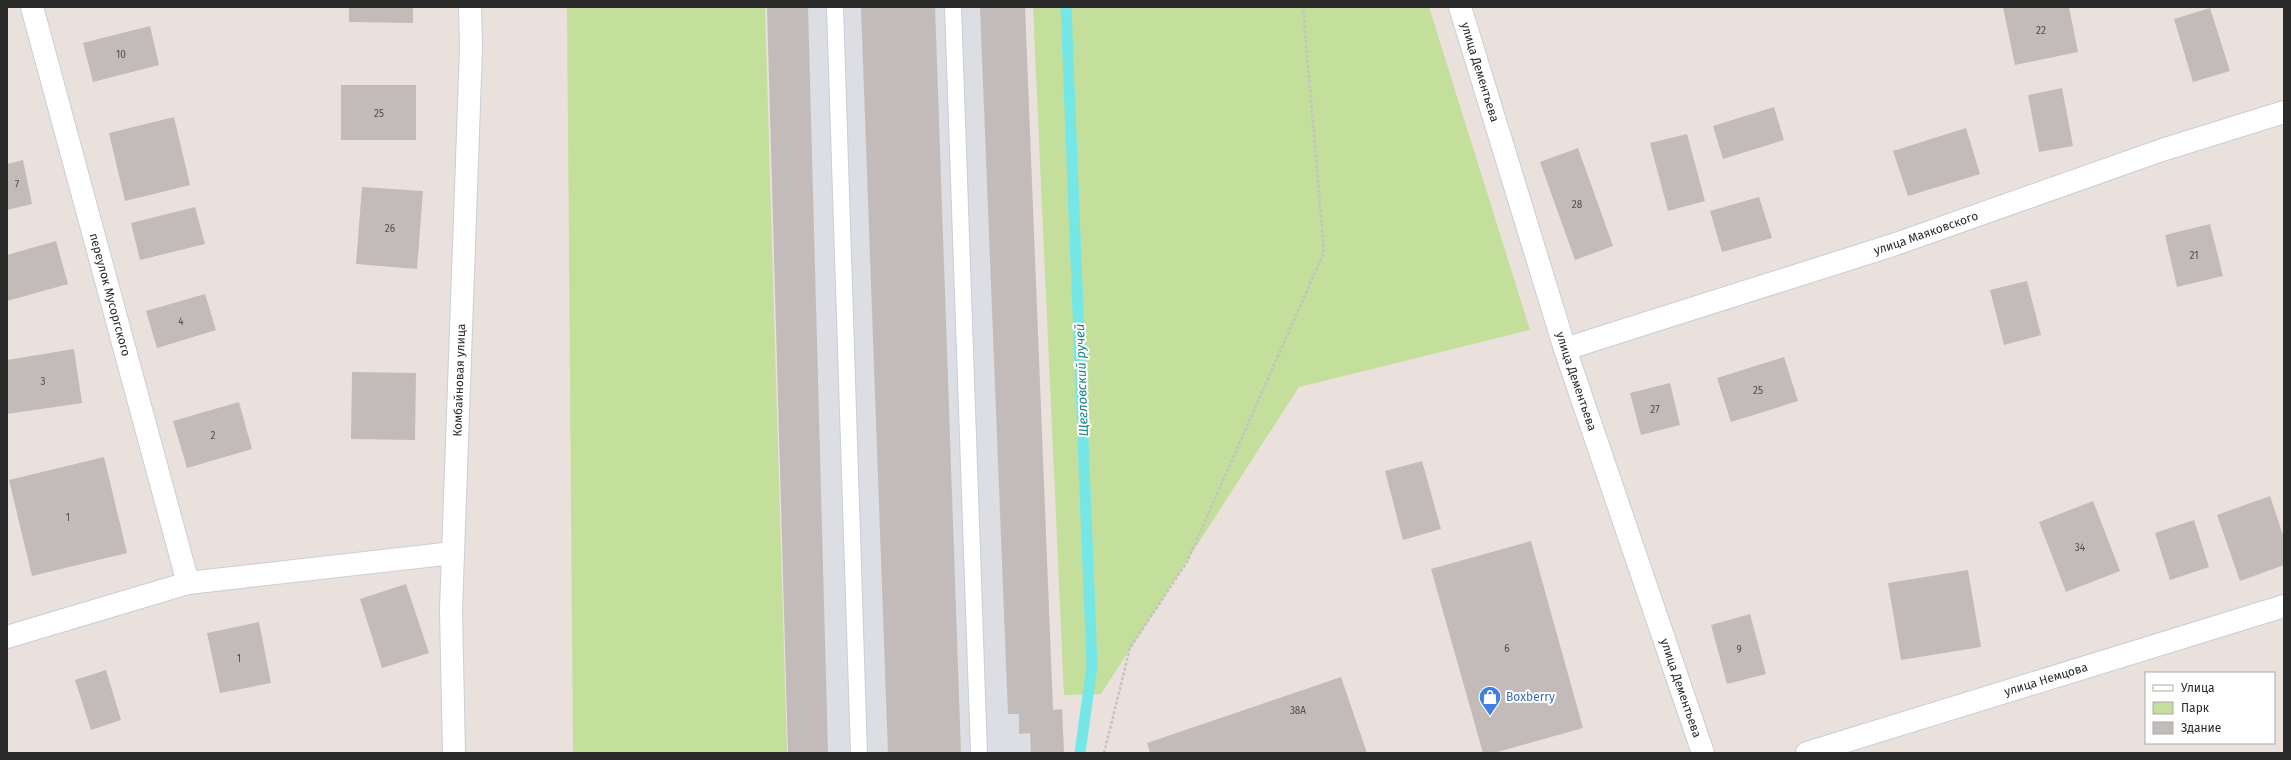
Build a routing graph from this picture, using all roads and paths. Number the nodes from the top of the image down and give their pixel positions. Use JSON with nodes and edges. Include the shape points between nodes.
{"nodes":[{"id":1,"x":32,"y":7,"type":"edge"},
{"id":2,"x":470,"y":7,"type":"edge"},
{"id":3,"x":836,"y":7,"type":"edge"},
{"id":4,"x":953,"y":7,"type":"edge"},
{"id":5,"x":1303,"y":7,"type":"edge"},
{"id":6,"x":1460,"y":7,"type":"edge"},
{"id":7,"x":2284,"y":112,"type":"edge"},
{"id":8,"x":1565,"y":349,"type":"junction"},
{"id":9,"x":453,"y":554,"type":"junction"},
{"id":10,"x":188,"y":583,"type":"junction"},
{"id":11,"x":2284,"y":606,"type":"edge"},
{"id":12,"x":7,"y":637,"type":"edge"},
{"id":13,"x":454,"y":753,"type":"edge"},
{"id":14,"x":860,"y":753,"type":"edge"},
{"id":15,"x":979,"y":753,"type":"edge"},
{"id":16,"x":1104,"y":753,"type":"edge"},
{"id":17,"x":1703,"y":753,"type":"edge"},
{"id":18,"x":1807,"y":753,"type":"edge"}],
"edges":[{"from":1,"to":10,"type":"street","name":"переулок Мусоргского"},
{"from":2,"to":9,"type":"street","name":"Комбайновая улица","via":[[472,48]]},
{"from":3,"to":14,"type":"lane"},
{"from":4,"to":15,"type":"lane"},
{"from":5,"to":16,"type":"path","via":[[1324,252],[1187,562],[1130,648]]},
{"from":6,"to":8,"type":"street","name":"улица Дементьева"},
{"from":7,"to":8,"type":"street","name":"улица Маяковского","via":[[2162,150],[1893,245]]},
{"from":8,"to":17,"type":"street","name":"улица Дементьева"},
{"from":9,"to":10,"type":"street"},
{"from":9,"to":13,"type":"street","name":"Комбайновая улица","via":[[451,610]]},
{"from":10,"to":12,"type":"street"},
{"from":11,"to":18,"type":"street","name":"улица Немцова"}]}
